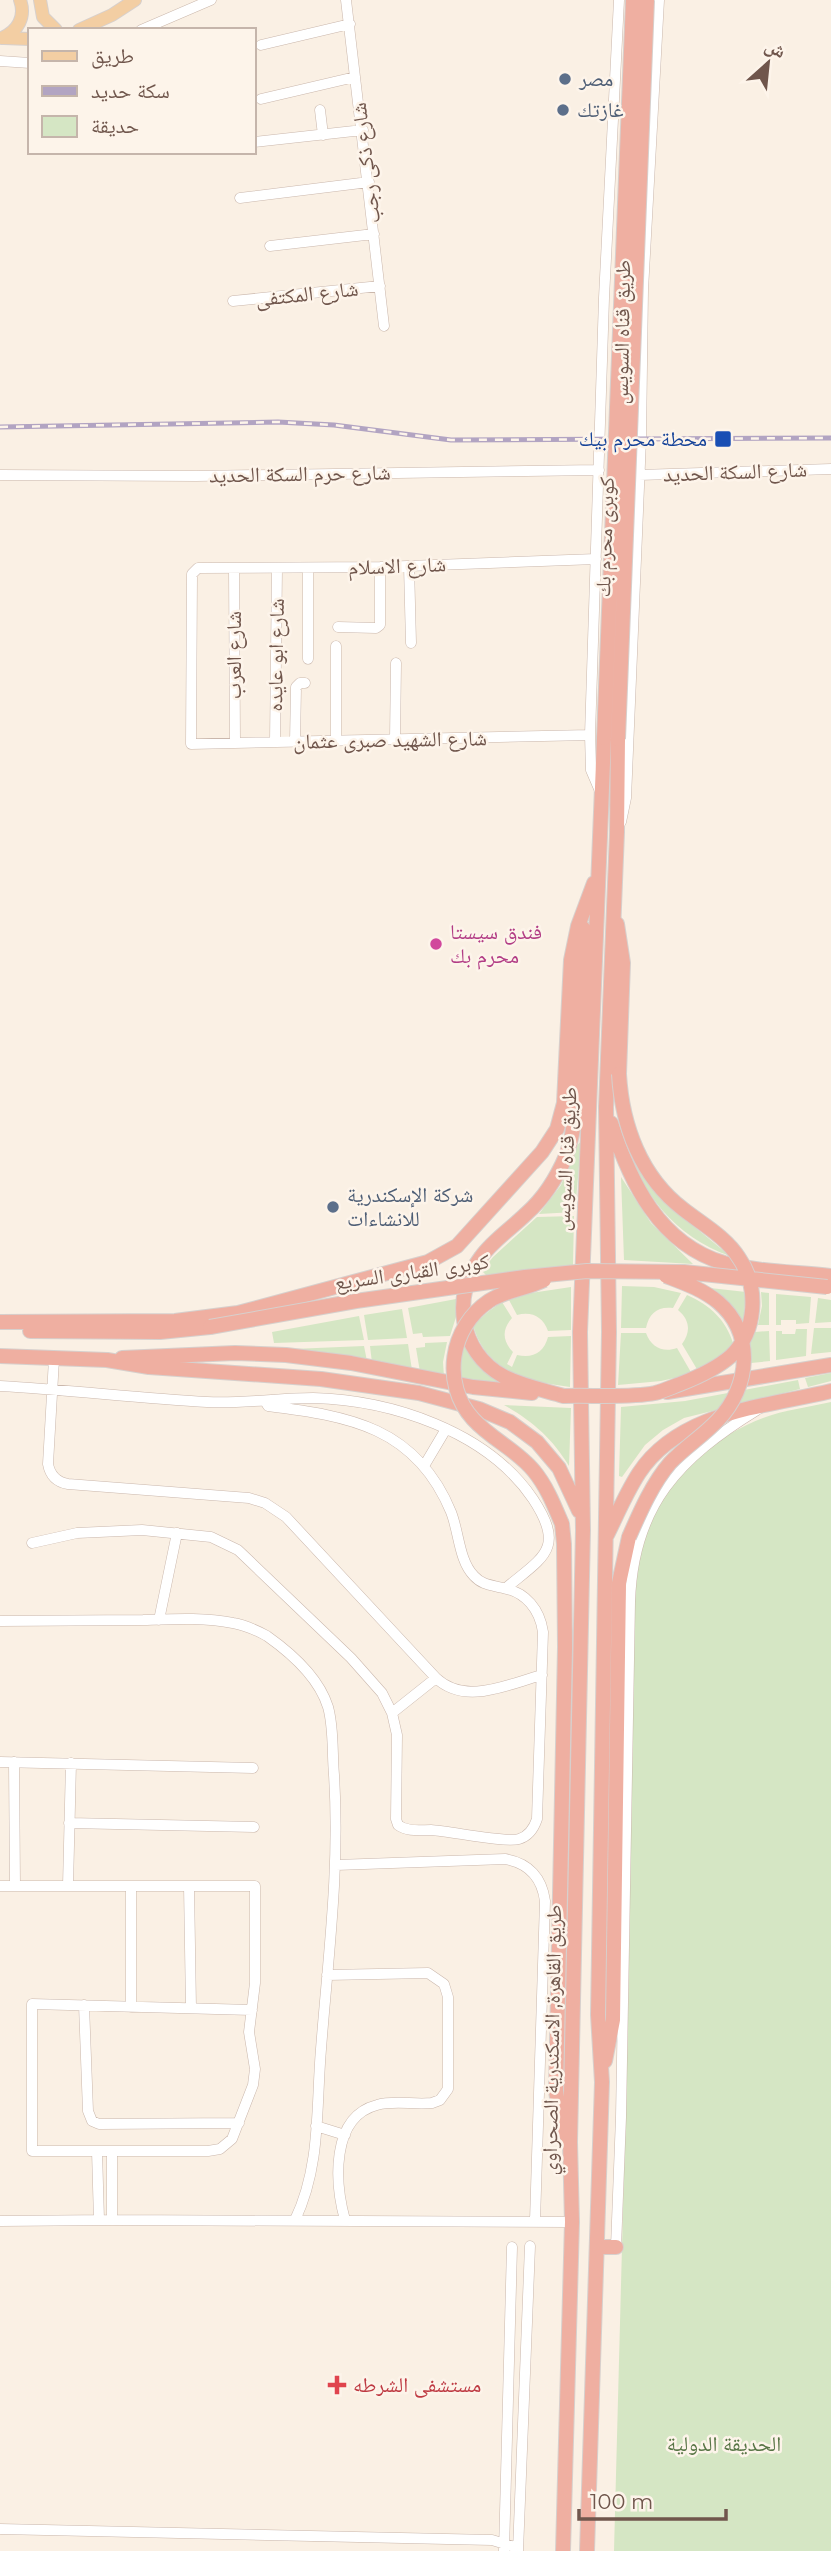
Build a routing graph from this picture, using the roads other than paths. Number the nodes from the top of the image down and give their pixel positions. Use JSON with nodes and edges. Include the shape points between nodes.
{"nodes":[{"id":1,"x":20,"y":0,"type":"edge"},
{"id":2,"x":40,"y":0,"type":"edge"},
{"id":3,"x":135,"y":0,"type":"edge"},
{"id":4,"x":211,"y":0,"type":"edge"},
{"id":5,"x":346,"y":0,"type":"edge"},
{"id":6,"x":619,"y":0,"type":"edge"},
{"id":7,"x":633,"y":0,"type":"edge"},
{"id":8,"x":647,"y":0,"type":"edge"},
{"id":9,"x":659,"y":0,"type":"edge"},
{"id":10,"x":350,"y":24,"type":"junction"},
{"id":11,"x":54,"y":28,"type":"edge"},
{"id":12,"x":83,"y":28,"type":"edge"},
{"id":13,"x":146,"y":28,"type":"edge"},
{"id":14,"x":1,"y":38,"type":"edge"},
{"id":15,"x":28,"y":39,"type":"edge"},
{"id":16,"x":261,"y":45,"type":"dead end"},
{"id":17,"x":0,"y":61,"type":"edge"},
{"id":18,"x":28,"y":63,"type":"edge"},
{"id":19,"x":355,"y":77,"type":"junction"},
{"id":20,"x":261,"y":99,"type":"dead end"},
{"id":21,"x":320,"y":110,"type":"dead end"},
{"id":22,"x":363,"y":130,"type":"junction"},
{"id":23,"x":323,"y":135,"type":"junction"},
{"id":24,"x":256,"y":142,"type":"edge"},
{"id":25,"x":369,"y":182,"type":"junction"},
{"id":26,"x":240,"y":198,"type":"dead end"},
{"id":27,"x":374,"y":234,"type":"junction"},
{"id":28,"x":270,"y":246,"type":"dead end"},
{"id":29,"x":380,"y":286,"type":"junction"},
{"id":30,"x":233,"y":301,"type":"dead end"},
{"id":31,"x":384,"y":326,"type":"dead end"},
{"id":32,"x":831,"y":469,"type":"edge"},
{"id":33,"x":600,"y":470,"type":"junction"},
{"id":34,"x":0,"y":475,"type":"edge"},
{"id":35,"x":639,"y":475,"type":"junction"},
{"id":36,"x":596,"y":559,"type":"junction"},
{"id":37,"x":409,"y":566,"type":"junction"},
{"id":38,"x":380,"y":567,"type":"junction"},
{"id":39,"x":234,"y":568,"type":"junction"},
{"id":40,"x":277,"y":568,"type":"junction"},
{"id":41,"x":308,"y":568,"type":"junction"},
{"id":42,"x":338,"y":627,"type":"dead end"},
{"id":43,"x":411,"y":643,"type":"dead end"},
{"id":44,"x":336,"y":646,"type":"dead end"},
{"id":45,"x":308,"y":659,"type":"dead end"},
{"id":46,"x":396,"y":663,"type":"dead end"},
{"id":47,"x":305,"y":683,"type":"dead end"},
{"id":48,"x":604,"y":737,"type":"junction"},
{"id":49,"x":395,"y":740,"type":"junction"},
{"id":50,"x":336,"y":741,"type":"junction"},
{"id":51,"x":275,"y":742,"type":"junction"},
{"id":52,"x":295,"y":742,"type":"junction"},
{"id":53,"x":234,"y":743,"type":"junction"},
{"id":54,"x":191,"y":744,"type":"joint"},
{"id":55,"x":617,"y":832,"type":"junction"},
{"id":56,"x":597,"y":876,"type":"junction"},
{"id":57,"x":583,"y":909,"type":"junction"},
{"id":58,"x":613,"y":910,"type":"junction"},
{"id":59,"x":606,"y":1107,"type":"junction"},
{"id":60,"x":654,"y":1271,"type":"junction"},
{"id":61,"x":554,"y":1274,"type":"junction"},
{"id":62,"x":831,"y":1276,"type":"edge"},
{"id":63,"x":831,"y":1287,"type":"edge"},
{"id":64,"x":0,"y":1322,"type":"edge"},
{"id":65,"x":0,"y":1330,"type":"edge"},
{"id":66,"x":0,"y":1356,"type":"edge"},
{"id":67,"x":54,"y":1359,"type":"junction"},
{"id":68,"x":107,"y":1360,"type":"junction"},
{"id":69,"x":831,"y":1365,"type":"edge"},
{"id":70,"x":0,"y":1386,"type":"edge"},
{"id":71,"x":53,"y":1389,"type":"junction"},
{"id":72,"x":831,"y":1391,"type":"edge"},
{"id":73,"x":655,"y":1393,"type":"junction"},
{"id":74,"x":564,"y":1396,"type":"junction"},
{"id":75,"x":265,"y":1401,"type":"junction"},
{"id":76,"x":762,"y":1406,"type":"junction"},
{"id":77,"x":446,"y":1429,"type":"junction"},
{"id":78,"x":424,"y":1466,"type":"junction"},
{"id":79,"x":583,"y":1530,"type":"junction"},
{"id":80,"x":177,"y":1533,"type":"junction"},
{"id":81,"x":605,"y":1540,"type":"junction"},
{"id":82,"x":32,"y":1543,"type":"dead end"},
{"id":83,"x":506,"y":1588,"type":"junction"},
{"id":84,"x":159,"y":1620,"type":"junction"},
{"id":85,"x":0,"y":1621,"type":"edge"},
{"id":86,"x":541,"y":1675,"type":"junction"},
{"id":87,"x":436,"y":1678,"type":"junction"},
{"id":88,"x":392,"y":1713,"type":"junction"},
{"id":89,"x":0,"y":1762,"type":"edge"},
{"id":90,"x":14,"y":1762,"type":"junction"},
{"id":91,"x":71,"y":1763,"type":"junction"},
{"id":92,"x":254,"y":1768,"type":"dead end"},
{"id":93,"x":69,"y":1823,"type":"junction"},
{"id":94,"x":254,"y":1827,"type":"dead end"},
{"id":95,"x":336,"y":1865,"type":"junction"},
{"id":96,"x":0,"y":1886,"type":"edge"},
{"id":97,"x":15,"y":1886,"type":"junction"},
{"id":98,"x":68,"y":1886,"type":"junction"},
{"id":99,"x":131,"y":1886,"type":"junction"},
{"id":100,"x":189,"y":1886,"type":"junction"},
{"id":101,"x":327,"y":1975,"type":"junction"},
{"id":102,"x":85,"y":2005,"type":"junction"},
{"id":103,"x":131,"y":2007,"type":"junction"},
{"id":104,"x":191,"y":2008,"type":"junction"},
{"id":105,"x":252,"y":2010,"type":"junction"},
{"id":106,"x":602,"y":2069,"type":"junction"},
{"id":107,"x":239,"y":2123,"type":"junction"},
{"id":108,"x":316,"y":2126,"type":"junction"},
{"id":109,"x":345,"y":2135,"type":"junction"},
{"id":110,"x":570,"y":2142,"type":"junction"},
{"id":111,"x":97,"y":2151,"type":"junction"},
{"id":112,"x":112,"y":2151,"type":"junction"},
{"id":113,"x":99,"y":2220,"type":"junction"},
{"id":114,"x":112,"y":2220,"type":"junction"},
{"id":115,"x":295,"y":2220,"type":"junction"},
{"id":116,"x":345,"y":2220,"type":"junction"},
{"id":117,"x":0,"y":2221,"type":"edge"},
{"id":118,"x":536,"y":2221,"type":"junction"},
{"id":119,"x":572,"y":2222,"type":"junction"},
{"id":120,"x":530,"y":2246,"type":"dead end"},
{"id":121,"x":512,"y":2247,"type":"dead end"},
{"id":122,"x":598,"y":2247,"type":"junction"},
{"id":123,"x":616,"y":2247,"type":"joint"},
{"id":124,"x":0,"y":2529,"type":"edge"},
{"id":125,"x":505,"y":2547,"type":"edge"},
{"id":126,"x":518,"y":2550,"type":"edge"},
{"id":127,"x":563,"y":2551,"type":"edge"},
{"id":128,"x":587,"y":2551,"type":"edge"}],
"edges":[{"from":1,"to":14,"type":"main road","via":[[20,22],[10,35]]},
{"from":2,"to":11,"type":"main road","via":[[43,17]]},
{"from":3,"to":12,"type":"main road"},
{"from":4,"to":13,"type":"street"},
{"from":5,"to":10,"type":"street","name":"شارع ذكى رجب"},
{"from":6,"to":33,"type":"street","name":"طريق قناه السويس"},
{"from":7,"to":48,"type":"highway","name":"كوبرى محرم بك","bridge":true},
{"from":8,"to":48,"type":"highway","name":"كوبرى محرم بك","bridge":true},
{"from":9,"to":35,"type":"street","name":"طريق قناه السويس","via":[[643,290]]},
{"from":10,"to":16,"type":"street"},
{"from":10,"to":19,"type":"street","name":"شارع ذكى رجب"},
{"from":14,"to":15,"type":"main road"},
{"from":17,"to":18,"type":"street"},
{"from":19,"to":20,"type":"street"},
{"from":19,"to":22,"type":"street","name":"شارع ذكى رجب"},
{"from":21,"to":23,"type":"street"},
{"from":22,"to":23,"type":"street"},
{"from":22,"to":25,"type":"street","name":"شارع ذكى رجب"},
{"from":23,"to":24,"type":"street"},
{"from":25,"to":26,"type":"street"},
{"from":25,"to":27,"type":"street","name":"شارع ذكى رجب"},
{"from":27,"to":28,"type":"street"},
{"from":27,"to":29,"type":"street","name":"شارع ذكى رجب"},
{"from":29,"to":30,"type":"street","name":"شارع المكتفى"},
{"from":29,"to":31,"type":"street","name":"شارع ذكى رجب"},
{"from":32,"to":35,"type":"street","name":"شارع السكة الحديد"},
{"from":33,"to":34,"type":"street","name":"شارع حرم السكة الحديد"},
{"from":33,"to":36,"type":"street","name":"طريق قناه السويس"},
{"from":35,"to":55,"type":"street","name":"طريق قناه السويس","via":[[626,798]]},
{"from":36,"to":37,"type":"street","name":"شارع الاسلام"},
{"from":36,"to":48,"type":"street","name":"طريق قناه السويس"},
{"from":37,"to":38,"type":"street","name":"شارع الاسلام"},
{"from":37,"to":43,"type":"street"},
{"from":38,"to":41,"type":"street","name":"شارع الاسلام"},
{"from":38,"to":42,"type":"street","via":[[380,625]]},
{"from":39,"to":40,"type":"street","name":"شارع الاسلام"},
{"from":39,"to":53,"type":"street","name":"شارع العرب"},
{"from":39,"to":54,"type":"street","name":"شارع الاسلام","via":[[198,568],[192,574]]},
{"from":40,"to":41,"type":"street","name":"شارع الاسلام"},
{"from":40,"to":51,"type":"street","name":"شارع ابو عايده"},
{"from":41,"to":45,"type":"street"},
{"from":44,"to":50,"type":"street"},
{"from":46,"to":49,"type":"street"},
{"from":47,"to":52,"type":"street","via":[[296,687]]},
{"from":48,"to":49,"type":"street","name":"شارع الشهيد صبرى عثمان"},
{"from":48,"to":55,"type":"highway","name":"طريق قناه السويس"},
{"from":48,"to":56,"type":"highway","name":"طريق قناه السويس"},
{"from":49,"to":50,"type":"street","name":"شارع الشهيد صبرى عثمان"},
{"from":50,"to":52,"type":"street","name":"شارع الشهيد صبرى عثمان"},
{"from":51,"to":52,"type":"street","name":"شارع الشهيد صبرى عثمان"},
{"from":51,"to":53,"type":"street","name":"شارع الشهيد صبرى عثمان"},
{"from":53,"to":54,"type":"street","name":"شارع الشهيد صبرى عثمان"},
{"from":55,"to":58,"type":"highway","name":"طريق قناه السويس"},
{"from":56,"to":57,"type":"highway"},
{"from":56,"to":79,"type":"highway","name":"طريق قناه السويس","via":[[580,1332]]},
{"from":57,"to":64,"type":"highway","via":[[571,960],[564,1103],[557,1129],[542,1152],[457,1246],[412,1267],[228,1314],[176,1321]]},
{"from":57,"to":74,"type":"highway","bridge":true,"via":[[577,1076],[568,1147],[559,1170],[530,1211],[477,1261],[467,1280],[462,1309],[467,1336],[492,1368],[515,1381]]},
{"from":58,"to":59,"type":"highway","name":"طريق قناه السويس"},
{"from":58,"to":73,"type":"highway","bridge":true,"via":[[623,963],[620,1074],[628,1129],[643,1163],[665,1193],[738,1255],[753,1292],[747,1331],[733,1354],[702,1375]]},
{"from":59,"to":62,"type":"highway","via":[[639,1193],[686,1245],[726,1263]]},
{"from":59,"to":81,"type":"highway","name":"طريق قناه السويس","via":[[609,1332]]},
{"from":60,"to":61,"type":"highway","name":"كوبرى القبارى السريع","bridge":true},
{"from":60,"to":63,"type":"highway","name":"كوبرى القبارى السريع","bridge":true},
{"from":60,"to":106,"type":"highway","bridge":true,"via":[[699,1289],[729,1313],[743,1342],[744,1372],[734,1401],[669,1465],[629,1537],[620,1583],[613,2020]]},
{"from":61,"to":65,"type":"highway","name":"كوبرى القبارى السريع","bridge":true,"via":[[210,1327],[99,1333]]},
{"from":61,"to":110,"type":"highway","bridge":true,"via":[[502,1293],[481,1307],[459,1336],[453,1368],[456,1390],[472,1419],[525,1461],[551,1496],[562,1524],[565,1647],[556,2091],[562,2129]]},
{"from":66,"to":67,"type":"highway"},
{"from":67,"to":68,"type":"highway"},
{"from":67,"to":71,"type":"street"},
{"from":68,"to":74,"type":"highway","via":[[235,1353],[315,1358],[473,1387]]},
{"from":68,"to":79,"type":"highway","via":[[334,1381],[419,1393],[479,1409],[510,1422],[549,1455],[574,1497]]},
{"from":69,"to":73,"type":"highway","bridge":true},
{"from":70,"to":71,"type":"street"},
{"from":71,"to":75,"type":"street"},
{"from":71,"to":87,"type":"street","via":[[48,1464],[59,1481],[265,1503],[286,1517]]},
{"from":72,"to":76,"type":"highway"},
{"from":73,"to":74,"type":"highway","bridge":true},
{"from":75,"to":77,"type":"street","via":[[348,1401]]},
{"from":75,"to":78,"type":"street","via":[[268,1406],[361,1423],[401,1446]]},
{"from":76,"to":81,"type":"highway","via":[[692,1427],[655,1453]]},
{"from":76,"to":123,"type":"street","via":[[708,1442],[679,1469],[651,1512],[634,1562]]},
{"from":77,"to":78,"type":"street"},
{"from":77,"to":83,"type":"street","via":[[500,1463],[529,1493],[542,1516],[548,1550]]},
{"from":78,"to":83,"type":"street","via":[[449,1508],[468,1568],[485,1584]]},
{"from":79,"to":110,"type":"highway","name":"طريق القاهرة, الاسكندرية الصحراوي"},
{"from":80,"to":82,"type":"street","via":[[100,1531]]},
{"from":80,"to":84,"type":"street"},
{"from":80,"to":88,"type":"street","via":[[219,1540],[246,1556],[369,1676]]},
{"from":81,"to":106,"type":"highway","via":[[598,2015]]},
{"from":83,"to":86,"type":"street","via":[[518,1592],[540,1618]]},
{"from":84,"to":85,"type":"street"},
{"from":84,"to":95,"type":"street","via":[[246,1626],[275,1643],[316,1681],[331,1724]]},
{"from":86,"to":87,"type":"street","via":[[469,1693],[448,1688]]},
{"from":86,"to":88,"type":"street","via":[[537,1819],[519,1839],[407,1830],[398,1825],[397,1735]]},
{"from":87,"to":88,"type":"street"},
{"from":89,"to":90,"type":"street"},
{"from":90,"to":91,"type":"street"},
{"from":90,"to":97,"type":"street"},
{"from":91,"to":92,"type":"street"},
{"from":91,"to":93,"type":"street"},
{"from":93,"to":94,"type":"street"},
{"from":93,"to":98,"type":"street"},
{"from":95,"to":101,"type":"street"},
{"from":95,"to":118,"type":"street","via":[[505,1859],[530,1869],[541,1884],[545,1901]]},
{"from":96,"to":97,"type":"street"},
{"from":97,"to":98,"type":"street"},
{"from":98,"to":99,"type":"street"},
{"from":99,"to":100,"type":"street"},
{"from":99,"to":103,"type":"street"},
{"from":100,"to":104,"type":"street"},
{"from":100,"to":105,"type":"street","via":[[255,1886]]},
{"from":101,"to":108,"type":"street"},
{"from":101,"to":109,"type":"street","via":[[428,1973],[440,1979],[448,1997],[450,2084],[444,2096],[432,2103],[375,2105],[355,2118]]},
{"from":102,"to":103,"type":"street"},
{"from":102,"to":107,"type":"street","via":[[92,2121]]},
{"from":102,"to":111,"type":"street","via":[[32,2004],[32,2151]]},
{"from":103,"to":104,"type":"street"},
{"from":104,"to":105,"type":"street"},
{"from":105,"to":107,"type":"street","via":[[249,2040],[254,2077]]},
{"from":106,"to":122,"type":"highway"},
{"from":107,"to":112,"type":"street","via":[[229,2143],[214,2151]]},
{"from":108,"to":109,"type":"street"},
{"from":108,"to":115,"type":"street","via":[[311,2180]]},
{"from":109,"to":116,"type":"street","via":[[338,2184]]},
{"from":110,"to":119,"type":"highway","name":"طريق القاهرة, الاسكندرية الصحراوي"},
{"from":111,"to":112,"type":"street"},
{"from":111,"to":113,"type":"street"},
{"from":112,"to":114,"type":"street"},
{"from":113,"to":114,"type":"street"},
{"from":113,"to":117,"type":"street"},
{"from":114,"to":115,"type":"street"},
{"from":115,"to":116,"type":"street"},
{"from":116,"to":118,"type":"street"},
{"from":118,"to":119,"type":"street"},
{"from":119,"to":127,"type":"highway","name":"طريق القاهرة, الاسكندرية الصحراوي"},
{"from":120,"to":126,"type":"street"},
{"from":121,"to":125,"type":"street"},
{"from":122,"to":123,"type":"highway"},
{"from":122,"to":128,"type":"highway"},
{"from":124,"to":125,"type":"street","via":[[492,2540]]},
{"from":125,"to":126,"type":"street"}]}
